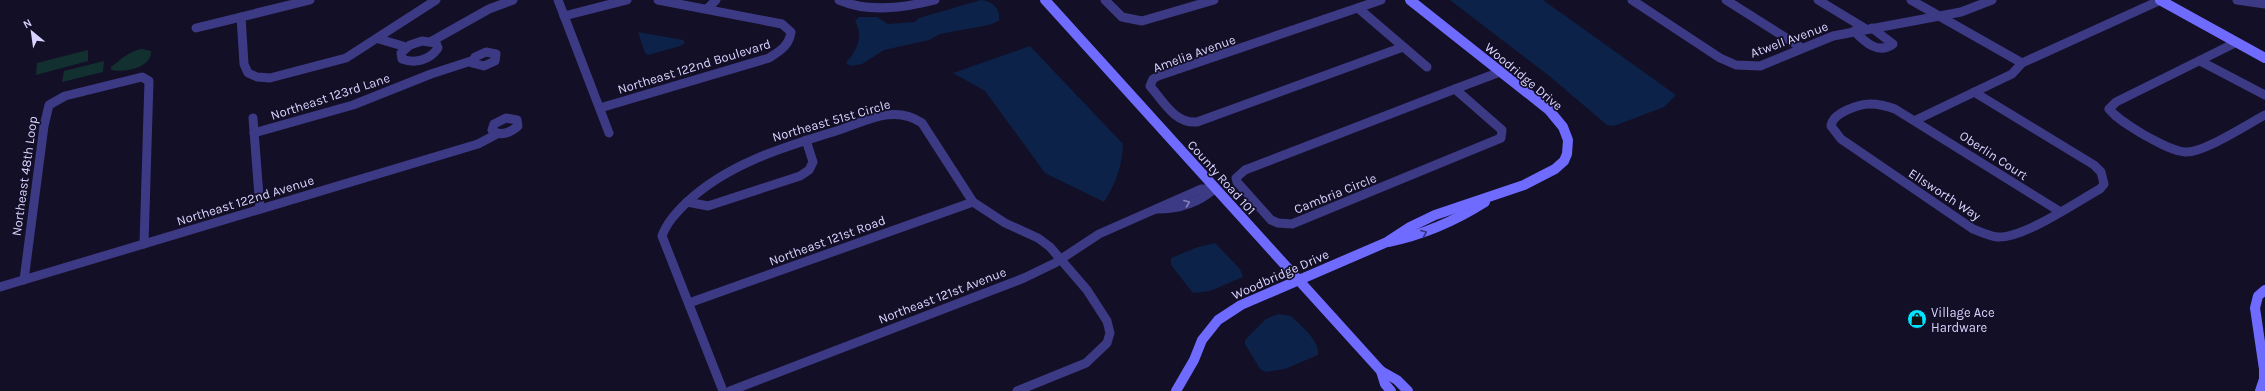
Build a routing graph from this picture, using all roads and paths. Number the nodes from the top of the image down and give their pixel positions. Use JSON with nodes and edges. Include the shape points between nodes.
{"nodes":[{"id":1,"x":310,"y":0,"type":"edge"},
{"id":2,"x":436,"y":0,"type":"edge"},
{"id":3,"x":513,"y":0,"type":"edge"},
{"id":4,"x":558,"y":0,"type":"edge"},
{"id":5,"x":627,"y":0,"type":"edge"},
{"id":6,"x":658,"y":0,"type":"edge"},
{"id":7,"x":716,"y":0,"type":"edge"},
{"id":8,"x":839,"y":0,"type":"edge"},
{"id":9,"x":843,"y":0,"type":"edge"},
{"id":10,"x":900,"y":0,"type":"edge"},
{"id":11,"x":935,"y":0,"type":"edge"},
{"id":12,"x":1045,"y":0,"type":"edge"},
{"id":13,"x":1105,"y":0,"type":"edge"},
{"id":14,"x":1214,"y":0,"type":"edge"},
{"id":15,"x":1381,"y":0,"type":"edge"},
{"id":16,"x":1410,"y":0,"type":"edge"},
{"id":17,"x":1632,"y":0,"type":"edge"},
{"id":18,"x":1726,"y":0,"type":"edge"},
{"id":19,"x":1818,"y":0,"type":"edge"},
{"id":20,"x":1911,"y":0,"type":"edge"},
{"id":21,"x":1992,"y":0,"type":"edge"},
{"id":22,"x":2161,"y":0,"type":"edge"},
{"id":23,"x":2237,"y":0,"type":"edge"},
{"id":24,"x":1200,"y":2,"type":"edge"},
{"id":25,"x":2265,"y":4,"type":"edge"},
{"id":26,"x":1358,"y":8,"type":"junction"},
{"id":27,"x":707,"y":9,"type":"junction"},
{"id":28,"x":564,"y":16,"type":"junction"},
{"id":29,"x":1939,"y":16,"type":"junction"},
{"id":30,"x":241,"y":17,"type":"junction"},
{"id":31,"x":196,"y":28,"type":"dead end"},
{"id":32,"x":1869,"y":28,"type":"junction"},
{"id":33,"x":1854,"y":31,"type":"junction"},
{"id":34,"x":379,"y":39,"type":"junction"},
{"id":35,"x":432,"y":41,"type":"junction"},
{"id":36,"x":2236,"y":43,"type":"junction"},
{"id":37,"x":406,"y":47,"type":"junction"},
{"id":38,"x":1404,"y":47,"type":"junction"},
{"id":39,"x":1802,"y":48,"type":"junction"},
{"id":40,"x":2265,"y":58,"type":"edge"},
{"id":41,"x":425,"y":59,"type":"junction"},
{"id":42,"x":472,"y":61,"type":"dead end"},
{"id":43,"x":2200,"y":61,"type":"junction"},
{"id":44,"x":2022,"y":63,"type":"junction"},
{"id":45,"x":1428,"y":67,"type":"dead end"},
{"id":46,"x":1500,"y":72,"type":"junction"},
{"id":47,"x":436,"y":73,"type":"junction"},
{"id":48,"x":1455,"y":89,"type":"junction"},
{"id":49,"x":1974,"y":92,"type":"junction"},
{"id":50,"x":2265,"y":95,"type":"edge"},
{"id":51,"x":600,"y":108,"type":"junction"},
{"id":52,"x":2265,"y":115,"type":"edge"},
{"id":53,"x":253,"y":118,"type":"dead end"},
{"id":54,"x":1916,"y":120,"type":"junction"},
{"id":55,"x":254,"y":133,"type":"junction"},
{"id":56,"x":609,"y":133,"type":"dead end"},
{"id":57,"x":497,"y":134,"type":"dead end"},
{"id":58,"x":806,"y":140,"type":"junction"},
{"id":59,"x":1214,"y":188,"type":"junction"},
{"id":60,"x":1488,"y":199,"type":"joint"},
{"id":61,"x":687,"y":202,"type":"junction"},
{"id":62,"x":973,"y":202,"type":"junction"},
{"id":63,"x":260,"y":209,"type":"junction"},
{"id":64,"x":2059,"y":212,"type":"junction"},
{"id":65,"x":144,"y":244,"type":"junction"},
{"id":66,"x":1062,"y":259,"type":"junction"},
{"id":67,"x":24,"y":280,"type":"junction"},
{"id":68,"x":1299,"y":280,"type":"junction"},
{"id":69,"x":0,"y":287,"type":"edge"},
{"id":70,"x":2265,"y":290,"type":"edge"},
{"id":71,"x":689,"y":303,"type":"junction"},
{"id":72,"x":1381,"y":371,"type":"junction"},
{"id":73,"x":723,"y":391,"type":"edge"},
{"id":74,"x":730,"y":391,"type":"edge"},
{"id":75,"x":1017,"y":391,"type":"edge"},
{"id":76,"x":1176,"y":391,"type":"edge"},
{"id":77,"x":1391,"y":391,"type":"edge"},
{"id":78,"x":1408,"y":391,"type":"edge"},
{"id":79,"x":2260,"y":391,"type":"edge"}],
"edges":[{"from":1,"to":30,"type":"street"},
{"from":2,"to":34,"type":"street"},
{"from":3,"to":35,"type":"street","via":[[489,9]]},
{"from":4,"to":28,"type":"street"},
{"from":5,"to":28,"type":"street"},
{"from":6,"to":27,"type":"street","name":"Northeast 122nd Boulevard"},
{"from":7,"to":27,"type":"street"},
{"from":8,"to":11,"type":"street","via":[[876,8]]},
{"from":9,"to":10,"type":"street"},
{"from":12,"to":59,"type":"street","name":"County Road 101"},
{"from":13,"to":24,"type":"street","via":[[1122,17],[1135,21],[1156,19]]},
{"from":14,"to":24,"type":"street"},
{"from":15,"to":26,"type":"street","name":"Amelia Avenue"},
{"from":16,"to":46,"type":"street","name":"Woodridge Drive"},
{"from":17,"to":39,"type":"street","name":"Atwell Avenue","via":[[1720,58],[1736,65],[1760,66]]},
{"from":18,"to":39,"type":"street"},
{"from":19,"to":32,"type":"street"},
{"from":20,"to":29,"type":"street"},
{"from":21,"to":29,"type":"street","name":"Atwell Avenue","via":[[1961,12]]},
{"from":22,"to":36,"type":"street"},
{"from":22,"to":44,"type":"street"},
{"from":23,"to":25,"type":"street"},
{"from":26,"to":38,"type":"street"},
{"from":26,"to":38,"type":"street","name":"Amelia Avenue","via":[[1158,76],[1153,79],[1150,86],[1176,117],[1191,123]]},
{"from":27,"to":51,"type":"street","name":"Northeast 122nd Boulevard","via":[[782,24],[791,32],[791,40],[784,49],[769,58]]},
{"from":28,"to":51,"type":"street"},
{"from":29,"to":32,"type":"street","name":"Atwell Avenue"},
{"from":29,"to":44,"type":"street"},
{"from":30,"to":31,"type":"street"},
{"from":30,"to":34,"type":"street","via":[[244,64],[248,73],[257,77],[284,76],[334,62],[351,56]]},
{"from":32,"to":33,"type":"street","name":"Atwell Avenue"},
{"from":32,"to":33,"type":"street","via":[[1893,44],[1883,50],[1874,48]]},
{"from":33,"to":39,"type":"street","name":"Atwell Avenue"},
{"from":34,"to":37,"type":"street"},
{"from":35,"to":37,"type":"street","via":[[416,42]]},
{"from":35,"to":41,"type":"street","via":[[438,48]]},
{"from":36,"to":40,"type":"street"},
{"from":36,"to":43,"type":"street"},
{"from":37,"to":41,"type":"street","via":[[401,53],[402,59],[414,62]]},
{"from":38,"to":45,"type":"street"},
{"from":41,"to":47,"type":"street"},
{"from":42,"to":47,"type":"street","name":"Northeast 123rd Lane"},
{"from":43,"to":50,"type":"street"},
{"from":43,"to":52,"type":"street","via":[[2116,102],[2110,106],[2111,112],[2171,148],[2189,153],[2200,150]]},
{"from":44,"to":49,"type":"street","via":[[2012,74]]},
{"from":46,"to":48,"type":"street","name":"Cambria Circle"},
{"from":46,"to":60,"type":"street","name":"Woodridge Drive","via":[[1549,110],[1567,132],[1569,142],[1563,162],[1555,170]]},
{"from":47,"to":55,"type":"street","name":"Northeast 123rd Lane","via":[[353,105]]},
{"from":48,"to":48,"type":"street","name":"Cambria Circle","via":[[1502,130],[1501,138],[1292,224],[1271,220],[1237,182],[1236,178],[1245,170]]},
{"from":49,"to":54,"type":"street"},
{"from":49,"to":64,"type":"street","name":"Ellsworth Way","via":[[2083,158],[2101,172],[2104,184],[2100,188]]},
{"from":51,"to":56,"type":"street"},
{"from":53,"to":55,"type":"street"},
{"from":54,"to":64,"type":"street","name":"Oberlin Court"},
{"from":54,"to":64,"type":"street","name":"Ellsworth Way","via":[[1895,108],[1868,104],[1834,117],[1831,128],[1845,143],[1982,233],[2014,236]]},
{"from":55,"to":63,"type":"street"},
{"from":57,"to":63,"type":"street","name":"Northeast 122nd Avenue","via":[[478,144]]},
{"from":58,"to":61,"type":"street","name":"Northeast 51st Circle","via":[[747,161],[713,179]]},
{"from":58,"to":61,"type":"street","via":[[813,162],[809,170],[800,176],[708,206]]},
{"from":58,"to":62,"type":"street","name":"Northeast 51st Circle","via":[[888,115],[909,115],[922,123]]},
{"from":59,"to":66,"type":"street","name":"Northeast 121st Avenue","via":[[1208,195],[1169,210],[1157,209],[1099,234]]},
{"from":59,"to":68,"type":"street","name":"County Road 101"},
{"from":60,"to":68,"type":"street","name":"Woodbridge Drive","via":[[1444,224],[1408,239],[1387,242]]},
{"from":61,"to":71,"type":"street","name":"Northeast 51st Circle","via":[[664,228],[662,236]]},
{"from":62,"to":66,"type":"street","name":"Northeast 51st Circle","via":[[1001,220],[1038,238]]},
{"from":62,"to":71,"type":"street","name":"Northeast 121st Road"},
{"from":63,"to":65,"type":"street","name":"Northeast 122nd Avenue"},
{"from":65,"to":67,"type":"street","name":"Northeast 122nd Avenue"},
{"from":65,"to":67,"type":"street","name":"Northeast 48th Loop","via":[[149,81],[142,77],[65,96],[49,104]]},
{"from":66,"to":74,"type":"street","name":"Northeast 121st Avenue","via":[[1017,280]]},
{"from":66,"to":75,"type":"street","name":"Northeast 51st Circle","via":[[1087,290],[1107,321],[1110,333],[1107,343],[1086,363]]},
{"from":67,"to":69,"type":"street","name":"Northeast 122nd Avenue"},
{"from":68,"to":72,"type":"street","name":"County Road 101"},
{"from":68,"to":76,"type":"street","name":"Woodbridge Drive","via":[[1241,305],[1218,320],[1202,340]]},
{"from":70,"to":79,"type":"street","via":[[2255,302],[2264,370]]},
{"from":71,"to":73,"type":"street","name":"Northeast 51st Circle"},
{"from":72,"to":77,"type":"street","name":"County Road 101","via":[[1385,384]]},
{"from":72,"to":78,"type":"street","name":"County Road 101","via":[[1397,380]]}]}
